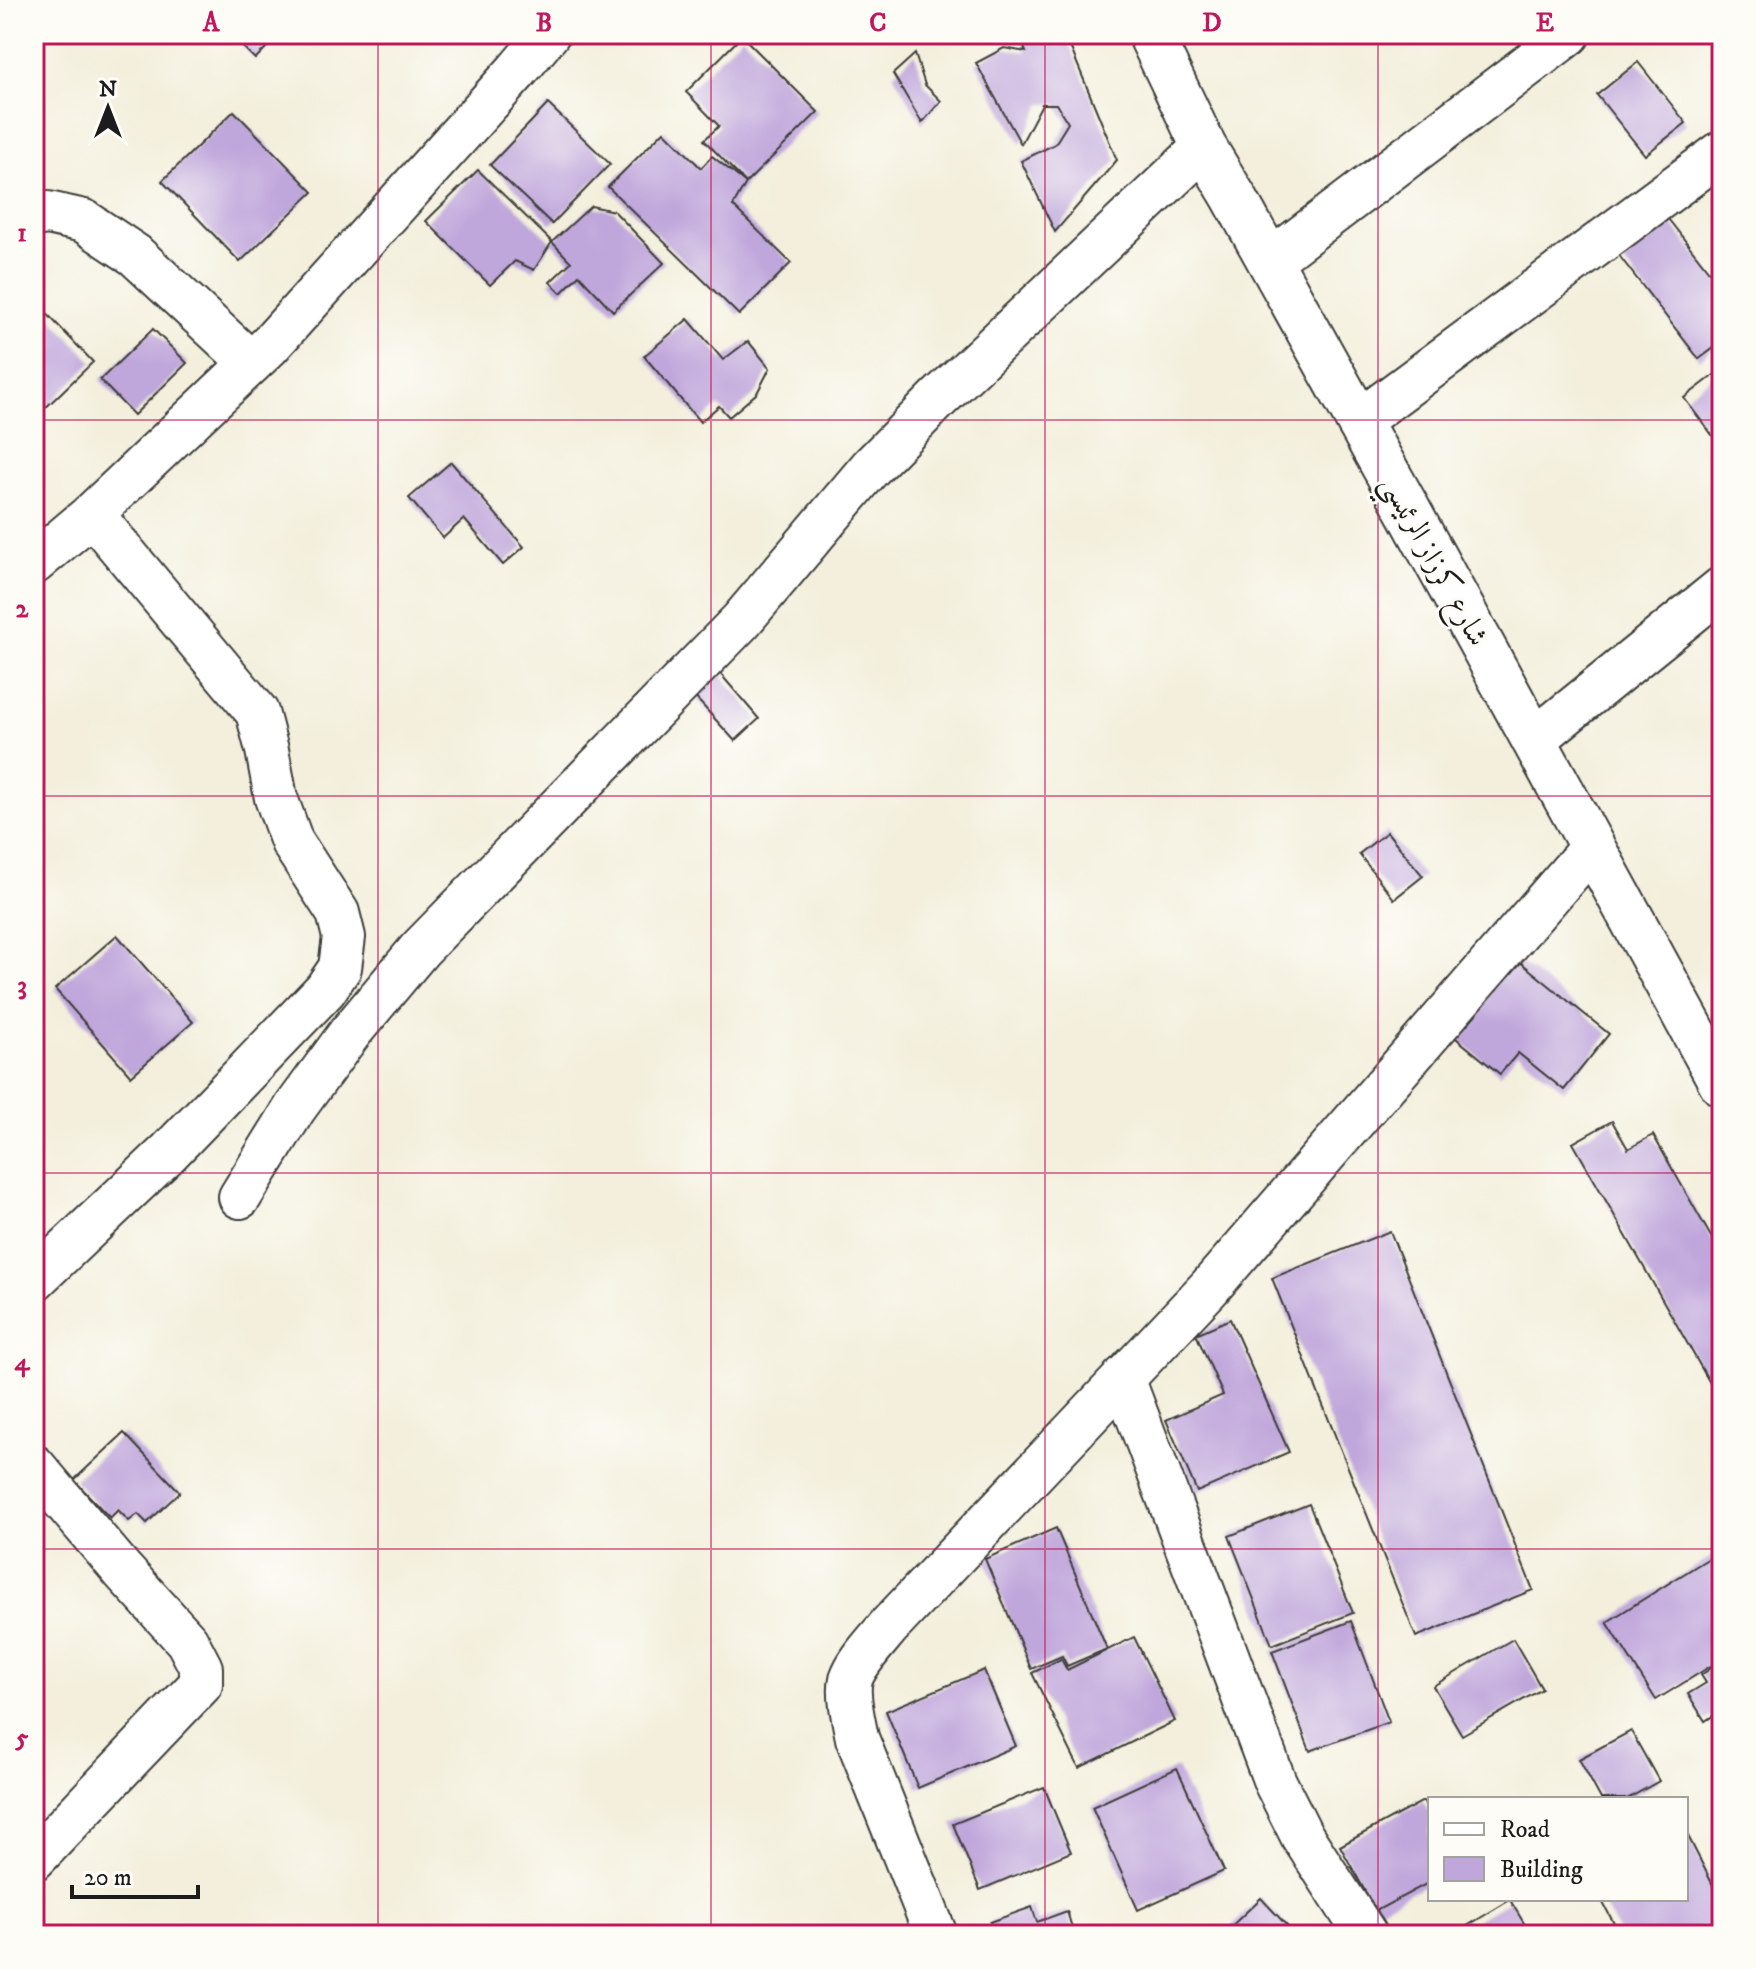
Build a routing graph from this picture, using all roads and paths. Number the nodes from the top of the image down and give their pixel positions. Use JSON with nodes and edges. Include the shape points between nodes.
{"nodes":[{"id":1,"x":548,"y":34,"type":"edge"},
{"id":2,"x":1150,"y":34,"type":"edge"},
{"id":3,"x":1569,"y":34,"type":"edge"},
{"id":4,"x":1204,"y":147,"type":"junction"},
{"id":5,"x":1722,"y":152,"type":"edge"},
{"id":6,"x":34,"y":215,"type":"edge"},
{"id":7,"x":1270,"y":261,"type":"junction"},
{"id":8,"x":251,"y":363,"type":"junction"},
{"id":9,"x":1358,"y":422,"type":"junction"},
{"id":10,"x":92,"y":514,"type":"junction"},
{"id":11,"x":34,"y":563,"type":"edge"},
{"id":12,"x":1722,"y":588,"type":"edge"},
{"id":13,"x":1534,"y":740,"type":"junction"},
{"id":14,"x":1592,"y":847,"type":"junction"},
{"id":15,"x":1722,"y":1084,"type":"edge"},
{"id":16,"x":240,"y":1197,"type":"dead end"},
{"id":17,"x":34,"y":1280,"type":"edge"},
{"id":18,"x":1123,"y":1378,"type":"junction"},
{"id":19,"x":34,"y":1466,"type":"edge"},
{"id":20,"x":34,"y":1859,"type":"edge"},
{"id":21,"x":936,"y":1935,"type":"edge"},
{"id":22,"x":1366,"y":1935,"type":"edge"}],
"edges":[{"from":1,"to":8,"type":"street"},
{"from":2,"to":4,"type":"street","name":"شارع كرزاز الرئيسي"},
{"from":3,"to":7,"type":"street"},
{"from":4,"to":7,"type":"street","name":"شارع كرزاز الرئيسي"},
{"from":4,"to":16,"type":"street","via":[[871,467],[741,621],[420,949],[295,1108]]},
{"from":5,"to":9,"type":"street"},
{"from":6,"to":8,"type":"street","via":[[84,221],[135,255]]},
{"from":7,"to":9,"type":"street","name":"شارع كرزاز الرئيسي"},
{"from":8,"to":10,"type":"street"},
{"from":9,"to":13,"type":"street","name":"شارع كرزاز الرئيسي"},
{"from":10,"to":11,"type":"street"},
{"from":10,"to":17,"type":"street","via":[[257,712],[276,798],[292,842],[338,913],[344,937],[340,968],[325,990],[168,1153]]},
{"from":12,"to":13,"type":"street"},
{"from":13,"to":14,"type":"street","name":"شارع كرزاز الرئيسي"},
{"from":14,"to":15,"type":"street","name":"شارع كرزاز الرئيسي"},
{"from":14,"to":18,"type":"street","via":[[1209,1288]]},
{"from":18,"to":21,"type":"street","via":[[889,1626],[851,1680],[857,1738]]},
{"from":18,"to":22,"type":"street","via":[[1275,1782],[1302,1836]]},
{"from":19,"to":20,"type":"street","via":[[187,1641],[201,1668],[201,1684]]}]}
